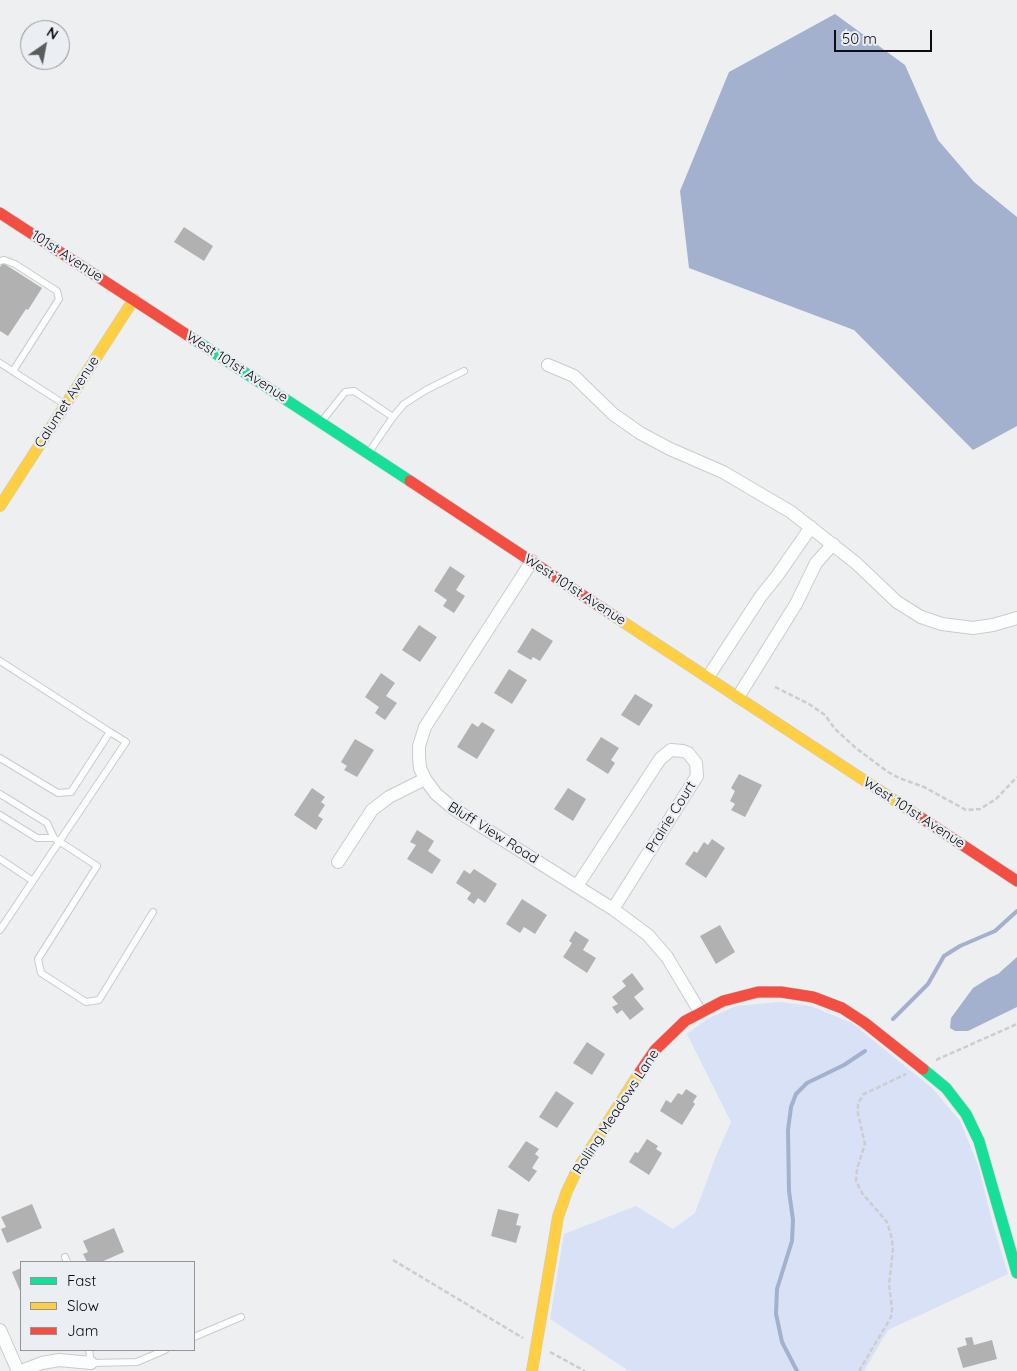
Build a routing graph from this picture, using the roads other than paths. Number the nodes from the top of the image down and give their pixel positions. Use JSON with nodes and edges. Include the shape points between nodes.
{"nodes":[{"id":1,"x":1,"y":214,"type":"edge"},
{"id":2,"x":0,"y":261,"type":"edge"},
{"id":3,"x":134,"y":299,"type":"junction"},
{"id":4,"x":0,"y":363,"type":"edge"},
{"id":5,"x":548,"y":365,"type":"dead end"},
{"id":6,"x":464,"y":370,"type":"dead end"},
{"id":7,"x":13,"y":371,"type":"junction"},
{"id":8,"x":65,"y":405,"type":"junction"},
{"id":9,"x":393,"y":417,"type":"junction"},
{"id":10,"x":321,"y":422,"type":"junction"},
{"id":11,"x":368,"y":453,"type":"junction"},
{"id":12,"x":0,"y":506,"type":"edge"},
{"id":13,"x":812,"y":527,"type":"junction"},
{"id":14,"x":833,"y":544,"type":"junction"},
{"id":15,"x":532,"y":561,"type":"junction"},
{"id":16,"x":1017,"y":618,"type":"edge"},
{"id":17,"x":0,"y":661,"type":"edge"},
{"id":18,"x":708,"y":677,"type":"junction"},
{"id":19,"x":738,"y":697,"type":"junction"},
{"id":20,"x":110,"y":732,"type":"junction"},
{"id":21,"x":1,"y":760,"type":"edge"},
{"id":22,"x":425,"y":779,"type":"junction"},
{"id":23,"x":0,"y":794,"type":"edge"},
{"id":24,"x":0,"y":815,"type":"edge"},
{"id":25,"x":57,"y":840,"type":"junction"},
{"id":26,"x":0,"y":859,"type":"edge"},
{"id":27,"x":338,"y":862,"type":"dead end"},
{"id":28,"x":33,"y":881,"type":"junction"},
{"id":29,"x":1017,"y":881,"type":"edge"},
{"id":30,"x":577,"y":886,"type":"junction"},
{"id":31,"x":614,"y":909,"type":"junction"},
{"id":32,"x":153,"y":912,"type":"dead end"},
{"id":33,"x":0,"y":930,"type":"edge"},
{"id":34,"x":700,"y":1012,"type":"junction"},
{"id":35,"x":1017,"y":1222,"type":"edge"},
{"id":36,"x":1004,"y":1226,"type":"junction"},
{"id":37,"x":1017,"y":1274,"type":"edge"},
{"id":38,"x":241,"y":1317,"type":"dead end"},
{"id":39,"x":0,"y":1330,"type":"edge"},
{"id":40,"x":195,"y":1337,"type":"edge"},
{"id":41,"x":89,"y":1351,"type":"edge"},
{"id":42,"x":163,"y":1351,"type":"edge"},
{"id":43,"x":90,"y":1363,"type":"junction"},
{"id":44,"x":20,"y":1371,"type":"edge"},
{"id":45,"x":532,"y":1371,"type":"edge"}],
"edges":[{"from":1,"to":3,"type":"street","name":"101st Avenue"},
{"from":2,"to":7,"type":"lane","via":[[14,264],[50,286],[57,291],[59,299]]},
{"from":3,"to":8,"type":"street","name":"Calumet Avenue"},
{"from":3,"to":10,"type":"street","name":"West 101st Avenue"},
{"from":4,"to":7,"type":"lane"},
{"from":5,"to":13,"type":"street","via":[[574,376],[613,414],[640,432],[745,484]]},
{"from":6,"to":9,"type":"lane","via":[[404,404]]},
{"from":7,"to":8,"type":"lane"},
{"from":8,"to":12,"type":"street","name":"Calumet Avenue"},
{"from":9,"to":10,"type":"lane","via":[[354,391],[345,392]]},
{"from":9,"to":11,"type":"lane"},
{"from":10,"to":11,"type":"street","name":"West 101st Avenue"},
{"from":11,"to":15,"type":"street","name":"West 101st Avenue"},
{"from":13,"to":14,"type":"street"},
{"from":13,"to":18,"type":"street","via":[[761,596]]},
{"from":14,"to":16,"type":"street","via":[[897,602],[931,621],[973,628]]},
{"from":14,"to":19,"type":"street","via":[[816,563],[796,604]]},
{"from":15,"to":18,"type":"street","name":"West 101st Avenue"},
{"from":15,"to":22,"type":"street","name":"Bluff View Road","via":[[425,727],[419,751],[420,768]]},
{"from":17,"to":20,"type":"lane"},
{"from":18,"to":19,"type":"street","name":"West 101st Avenue"},
{"from":19,"to":29,"type":"street","name":"West 101st Avenue"},
{"from":20,"to":21,"type":"lane","via":[[71,792],[58,793]]},
{"from":20,"to":25,"type":"lane","via":[[126,742]]},
{"from":22,"to":27,"type":"street","via":[[389,797],[372,810]]},
{"from":22,"to":30,"type":"street","name":"Bluff View Road","via":[[436,794],[454,809]]},
{"from":23,"to":25,"type":"lane","via":[[47,823]]},
{"from":24,"to":25,"type":"lane","via":[[37,838]]},
{"from":25,"to":28,"type":"lane"},
{"from":25,"to":32,"type":"lane","via":[[97,866],[38,960],[41,973],[86,1002],[99,1000]]},
{"from":26,"to":28,"type":"lane"},
{"from":28,"to":33,"type":"lane"},
{"from":30,"to":31,"type":"street","name":"Bluff View Road"},
{"from":30,"to":31,"type":"street","name":"Prairie Court","via":[[660,759],[670,750],[688,753],[696,763],[697,776]]},
{"from":31,"to":34,"type":"street","name":"Bluff View Road","via":[[659,947]]},
{"from":34,"to":36,"type":"street","name":"Rolling Meadows Lane","via":[[740,996],[781,992],[826,1001],[865,1023],[946,1088],[966,1114],[985,1156]]},
{"from":34,"to":45,"type":"street","name":"Rolling Meadows Lane","via":[[674,1030],[655,1050],[571,1180],[558,1217]]},
{"from":35,"to":36,"type":"street"},
{"from":36,"to":37,"type":"street","name":"Rolling Meadows Lane"},
{"from":38,"to":40,"type":"lane"},
{"from":39,"to":44,"type":"street"},
{"from":41,"to":43,"type":"lane"},
{"from":42,"to":43,"type":"lane","via":[[138,1362]]},
{"from":43,"to":44,"type":"street","via":[[59,1360]]}]}
